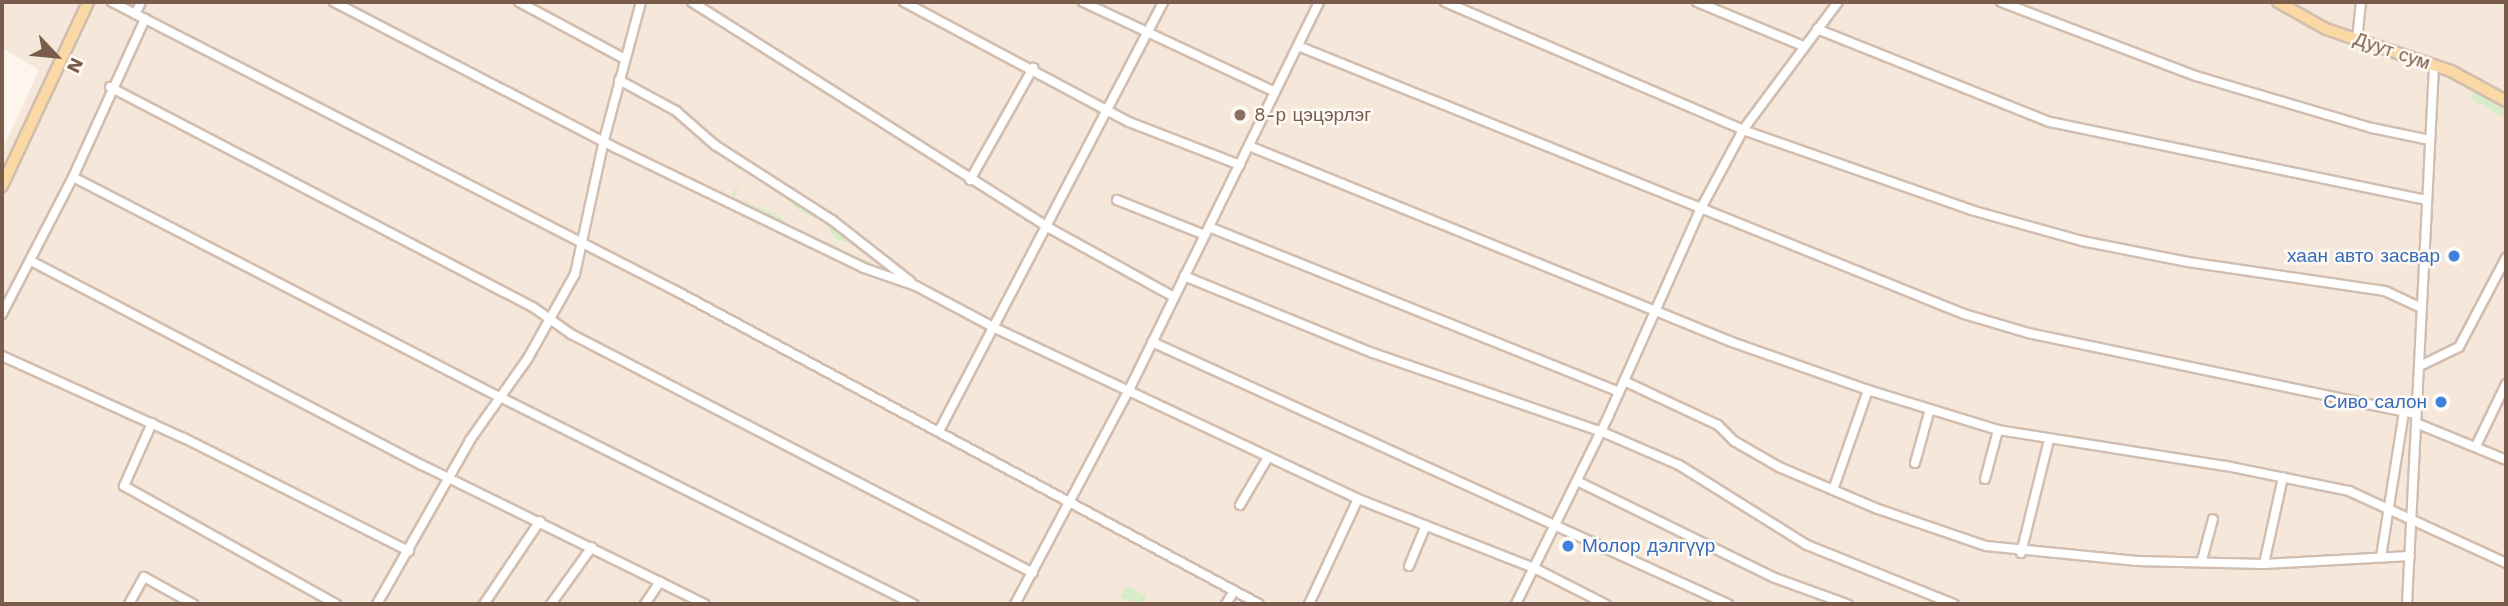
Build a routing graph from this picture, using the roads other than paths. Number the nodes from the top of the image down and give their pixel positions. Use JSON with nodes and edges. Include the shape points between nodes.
{"nodes":[{"id":1,"x":88,"y":2,"type":"edge"},
{"id":2,"x":112,"y":2,"type":"edge"},
{"id":3,"x":141,"y":2,"type":"edge"},
{"id":4,"x":334,"y":2,"type":"edge"},
{"id":5,"x":519,"y":2,"type":"edge"},
{"id":6,"x":641,"y":2,"type":"edge"},
{"id":7,"x":692,"y":2,"type":"edge"},
{"id":8,"x":904,"y":2,"type":"edge"},
{"id":9,"x":1083,"y":2,"type":"edge"},
{"id":10,"x":1163,"y":2,"type":"edge"},
{"id":11,"x":1319,"y":2,"type":"edge"},
{"id":12,"x":1445,"y":2,"type":"edge"},
{"id":13,"x":1698,"y":2,"type":"edge"},
{"id":14,"x":1839,"y":2,"type":"edge"},
{"id":15,"x":2001,"y":2,"type":"edge"},
{"id":16,"x":2278,"y":2,"type":"edge"},
{"id":17,"x":2361,"y":2,"type":"edge"},
{"id":18,"x":135,"y":14,"type":"junction"},
{"id":19,"x":145,"y":19,"type":"junction"},
{"id":20,"x":1816,"y":29,"type":"junction"},
{"id":21,"x":1147,"y":33,"type":"junction"},
{"id":22,"x":2357,"y":40,"type":"junction"},
{"id":23,"x":1298,"y":46,"type":"junction"},
{"id":24,"x":1803,"y":46,"type":"junction"},
{"id":25,"x":625,"y":59,"type":"junction"},
{"id":26,"x":2434,"y":66,"type":"junction"},
{"id":27,"x":1033,"y":68,"type":"junction"},
{"id":28,"x":619,"y":80,"type":"junction"},
{"id":29,"x":110,"y":87,"type":"junction"},
{"id":30,"x":1275,"y":92,"type":"junction"},
{"id":31,"x":2506,"y":101,"type":"edge"},
{"id":32,"x":1108,"y":110,"type":"junction"},
{"id":33,"x":1743,"y":130,"type":"junction"},
{"id":34,"x":604,"y":140,"type":"junction"},
{"id":35,"x":2430,"y":140,"type":"junction"},
{"id":36,"x":1249,"y":146,"type":"junction"},
{"id":37,"x":1240,"y":165,"type":"junction"},
{"id":38,"x":73,"y":177,"type":"junction"},
{"id":39,"x":970,"y":180,"type":"junction"},
{"id":40,"x":2,"y":186,"type":"edge"},
{"id":41,"x":1118,"y":200,"type":"dead end"},
{"id":42,"x":2427,"y":200,"type":"junction"},
{"id":43,"x":1700,"y":210,"type":"junction"},
{"id":44,"x":1049,"y":228,"type":"junction"},
{"id":45,"x":1207,"y":231,"type":"junction"},
{"id":46,"x":583,"y":243,"type":"junction"},
{"id":47,"x":2506,"y":258,"type":"edge"},
{"id":48,"x":31,"y":261,"type":"junction"},
{"id":49,"x":1184,"y":276,"type":"junction"},
{"id":50,"x":916,"y":286,"type":"junction"},
{"id":51,"x":1174,"y":297,"type":"junction"},
{"id":52,"x":2421,"y":308,"type":"junction"},
{"id":53,"x":1657,"y":310,"type":"junction"},
{"id":54,"x":2,"y":314,"type":"edge"},
{"id":55,"x":550,"y":320,"type":"junction"},
{"id":56,"x":993,"y":327,"type":"junction"},
{"id":57,"x":1152,"y":342,"type":"junction"},
{"id":58,"x":2,"y":356,"type":"edge"},
{"id":59,"x":2420,"y":366,"type":"junction"},
{"id":60,"x":1624,"y":382,"type":"junction"},
{"id":61,"x":2506,"y":384,"type":"edge"},
{"id":62,"x":1129,"y":390,"type":"junction"},
{"id":63,"x":1868,"y":390,"type":"junction"},
{"id":64,"x":1619,"y":392,"type":"junction"},
{"id":65,"x":498,"y":397,"type":"junction"},
{"id":66,"x":1930,"y":410,"type":"junction"},
{"id":67,"x":2404,"y":411,"type":"junction"},
{"id":68,"x":2416,"y":419,"type":"junction"},
{"id":69,"x":152,"y":423,"type":"junction"},
{"id":70,"x":1998,"y":430,"type":"junction"},
{"id":71,"x":939,"y":431,"type":"junction"},
{"id":72,"x":1600,"y":431,"type":"junction"},
{"id":73,"x":2049,"y":440,"type":"junction"},
{"id":74,"x":2476,"y":446,"type":"junction"},
{"id":75,"x":1268,"y":457,"type":"junction"},
{"id":76,"x":2506,"y":460,"type":"edge"},
{"id":77,"x":1915,"y":463,"type":"dead end"},
{"id":78,"x":2283,"y":477,"type":"junction"},
{"id":79,"x":450,"y":478,"type":"junction"},
{"id":80,"x":1985,"y":479,"type":"dead end"},
{"id":81,"x":1577,"y":481,"type":"junction"},
{"id":82,"x":1833,"y":491,"type":"junction"},
{"id":83,"x":1358,"y":499,"type":"junction"},
{"id":84,"x":1072,"y":502,"type":"junction"},
{"id":85,"x":1240,"y":505,"type":"dead end"},
{"id":86,"x":2389,"y":510,"type":"junction"},
{"id":87,"x":2412,"y":518,"type":"junction"},
{"id":88,"x":2213,"y":519,"type":"dead end"},
{"id":89,"x":540,"y":521,"type":"junction"},
{"id":90,"x":1555,"y":524,"type":"junction"},
{"id":91,"x":1426,"y":525,"type":"junction"},
{"id":92,"x":592,"y":547,"type":"junction"},
{"id":93,"x":409,"y":551,"type":"junction"},
{"id":94,"x":2021,"y":553,"type":"junction"},
{"id":95,"x":2410,"y":556,"type":"junction"},
{"id":96,"x":2381,"y":557,"type":"junction"},
{"id":97,"x":2202,"y":560,"type":"junction"},
{"id":98,"x":2506,"y":563,"type":"edge"},
{"id":99,"x":2264,"y":565,"type":"junction"},
{"id":100,"x":1409,"y":566,"type":"dead end"},
{"id":101,"x":1534,"y":568,"type":"junction"},
{"id":102,"x":1033,"y":573,"type":"junction"},
{"id":103,"x":660,"y":582,"type":"junction"},
{"id":104,"x":1234,"y":590,"type":"junction"},
{"id":105,"x":129,"y":604,"type":"edge"},
{"id":106,"x":194,"y":604,"type":"edge"},
{"id":107,"x":336,"y":604,"type":"edge"},
{"id":108,"x":377,"y":604,"type":"edge"},
{"id":109,"x":484,"y":604,"type":"edge"},
{"id":110,"x":551,"y":604,"type":"edge"},
{"id":111,"x":645,"y":604,"type":"edge"},
{"id":112,"x":705,"y":604,"type":"edge"},
{"id":113,"x":914,"y":604,"type":"edge"},
{"id":114,"x":1015,"y":604,"type":"edge"},
{"id":115,"x":1226,"y":604,"type":"edge"},
{"id":116,"x":1259,"y":604,"type":"edge"},
{"id":117,"x":1309,"y":604,"type":"edge"},
{"id":118,"x":1516,"y":604,"type":"edge"},
{"id":119,"x":1605,"y":604,"type":"edge"},
{"id":120,"x":1728,"y":604,"type":"edge"},
{"id":121,"x":1847,"y":604,"type":"edge"},
{"id":122,"x":1954,"y":604,"type":"edge"},
{"id":123,"x":2407,"y":604,"type":"edge"}],
"edges":[{"from":1,"to":40,"type":"main road"},
{"from":2,"to":18,"type":"street"},
{"from":3,"to":18,"type":"street"},
{"from":4,"to":34,"type":"street"},
{"from":5,"to":25,"type":"street"},
{"from":6,"to":25,"type":"street"},
{"from":7,"to":39,"type":"street"},
{"from":8,"to":27,"type":"street"},
{"from":9,"to":21,"type":"street"},
{"from":10,"to":21,"type":"street"},
{"from":11,"to":23,"type":"street"},
{"from":12,"to":33,"type":"street"},
{"from":13,"to":24,"type":"street"},
{"from":14,"to":20,"type":"street"},
{"from":15,"to":35,"type":"street","via":[[2196,76],[2372,128]]},
{"from":16,"to":22,"type":"main road","name":"Дуут сум","via":[[2309,22]]},
{"from":17,"to":22,"type":"street"},
{"from":18,"to":19,"type":"street"},
{"from":19,"to":29,"type":"street"},
{"from":19,"to":46,"type":"street"},
{"from":20,"to":24,"type":"street"},
{"from":20,"to":42,"type":"street","via":[[2050,122]]},
{"from":21,"to":30,"type":"street"},
{"from":21,"to":32,"type":"street"},
{"from":22,"to":26,"type":"main road","name":"Дуут сум"},
{"from":23,"to":30,"type":"street"},
{"from":23,"to":43,"type":"street"},
{"from":24,"to":33,"type":"street"},
{"from":25,"to":28,"type":"street"},
{"from":26,"to":31,"type":"main road","name":"Дуут сум"},
{"from":26,"to":35,"type":"street"},
{"from":27,"to":32,"type":"street"},
{"from":27,"to":39,"type":"street"},
{"from":28,"to":34,"type":"street"},
{"from":28,"to":50,"type":"street","via":[[676,111],[715,145],[832,220]]},
{"from":29,"to":38,"type":"street"},
{"from":29,"to":55,"type":"street"},
{"from":30,"to":36,"type":"street"},
{"from":32,"to":37,"type":"street","via":[[1178,144]]},
{"from":32,"to":44,"type":"street"},
{"from":33,"to":43,"type":"street"},
{"from":33,"to":52,"type":"street","via":[[1971,210],[2082,241],[2385,291]]},
{"from":34,"to":46,"type":"street"},
{"from":34,"to":50,"type":"street","via":[[864,268]]},
{"from":35,"to":42,"type":"street"},
{"from":36,"to":37,"type":"street"},
{"from":36,"to":53,"type":"street"},
{"from":37,"to":45,"type":"street"},
{"from":38,"to":48,"type":"street"},
{"from":38,"to":65,"type":"street"},
{"from":39,"to":44,"type":"street"},
{"from":41,"to":45,"type":"street"},
{"from":42,"to":52,"type":"street"},
{"from":43,"to":53,"type":"street"},
{"from":43,"to":67,"type":"street","via":[[1998,325]]},
{"from":44,"to":51,"type":"street"},
{"from":44,"to":56,"type":"street"},
{"from":45,"to":49,"type":"street"},
{"from":45,"to":64,"type":"street"},
{"from":46,"to":55,"type":"street","via":[[575,274]]},
{"from":46,"to":71,"type":"street"},
{"from":47,"to":59,"type":"street","via":[[2459,347]]},
{"from":48,"to":54,"type":"street"},
{"from":48,"to":79,"type":"street"},
{"from":49,"to":51,"type":"street"},
{"from":49,"to":72,"type":"street","via":[[1373,353]]},
{"from":50,"to":56,"type":"street"},
{"from":51,"to":57,"type":"street"},
{"from":52,"to":59,"type":"street"},
{"from":53,"to":60,"type":"street"},
{"from":53,"to":63,"type":"street"},
{"from":55,"to":65,"type":"street"},
{"from":55,"to":102,"type":"street"},
{"from":56,"to":62,"type":"street"},
{"from":56,"to":71,"type":"street"},
{"from":57,"to":62,"type":"street"},
{"from":57,"to":90,"type":"street"},
{"from":58,"to":69,"type":"street"},
{"from":59,"to":68,"type":"street"},
{"from":60,"to":64,"type":"street"},
{"from":60,"to":82,"type":"street","via":[[1718,425],[1734,441],[1779,467]]},
{"from":61,"to":74,"type":"street"},
{"from":62,"to":75,"type":"street"},
{"from":62,"to":84,"type":"street"},
{"from":63,"to":66,"type":"street"},
{"from":63,"to":82,"type":"street"},
{"from":64,"to":72,"type":"street"},
{"from":65,"to":79,"type":"street"},
{"from":65,"to":113,"type":"street"},
{"from":66,"to":70,"type":"street"},
{"from":66,"to":77,"type":"street"},
{"from":67,"to":68,"type":"street"},
{"from":67,"to":86,"type":"street"},
{"from":68,"to":74,"type":"street"},
{"from":68,"to":87,"type":"street"},
{"from":69,"to":93,"type":"street"},
{"from":69,"to":107,"type":"street","via":[[124,486]]},
{"from":70,"to":73,"type":"street"},
{"from":70,"to":80,"type":"street"},
{"from":71,"to":84,"type":"street"},
{"from":72,"to":81,"type":"street"},
{"from":72,"to":122,"type":"street","via":[[1679,465],[1807,545]]},
{"from":73,"to":78,"type":"street"},
{"from":73,"to":94,"type":"street"},
{"from":74,"to":76,"type":"street"},
{"from":75,"to":83,"type":"street"},
{"from":75,"to":85,"type":"street"},
{"from":78,"to":86,"type":"street","via":[[2350,491]]},
{"from":78,"to":99,"type":"street"},
{"from":79,"to":89,"type":"street"},
{"from":79,"to":93,"type":"street"},
{"from":81,"to":90,"type":"street"},
{"from":81,"to":121,"type":"street","via":[[1775,578]]},
{"from":82,"to":94,"type":"street","via":[[1935,530]]},
{"from":83,"to":91,"type":"street"},
{"from":83,"to":117,"type":"street"},
{"from":84,"to":102,"type":"street"},
{"from":84,"to":104,"type":"street"},
{"from":86,"to":87,"type":"street"},
{"from":86,"to":96,"type":"street"},
{"from":87,"to":95,"type":"street"},
{"from":87,"to":98,"type":"street"},
{"from":88,"to":97,"type":"street"},
{"from":89,"to":92,"type":"street"},
{"from":89,"to":109,"type":"street"},
{"from":90,"to":101,"type":"street"},
{"from":90,"to":120,"type":"street"},
{"from":91,"to":100,"type":"street"},
{"from":91,"to":101,"type":"street"},
{"from":92,"to":103,"type":"street"},
{"from":92,"to":110,"type":"street"},
{"from":93,"to":108,"type":"street"},
{"from":94,"to":97,"type":"street"},
{"from":95,"to":96,"type":"street"},
{"from":95,"to":123,"type":"street"},
{"from":96,"to":99,"type":"street"},
{"from":97,"to":99,"type":"street"},
{"from":101,"to":118,"type":"street"},
{"from":101,"to":119,"type":"street"},
{"from":102,"to":114,"type":"street"},
{"from":103,"to":111,"type":"street"},
{"from":103,"to":112,"type":"street"},
{"from":104,"to":115,"type":"street"},
{"from":104,"to":116,"type":"street"},
{"from":105,"to":106,"type":"street","via":[[144,577]]}]}
